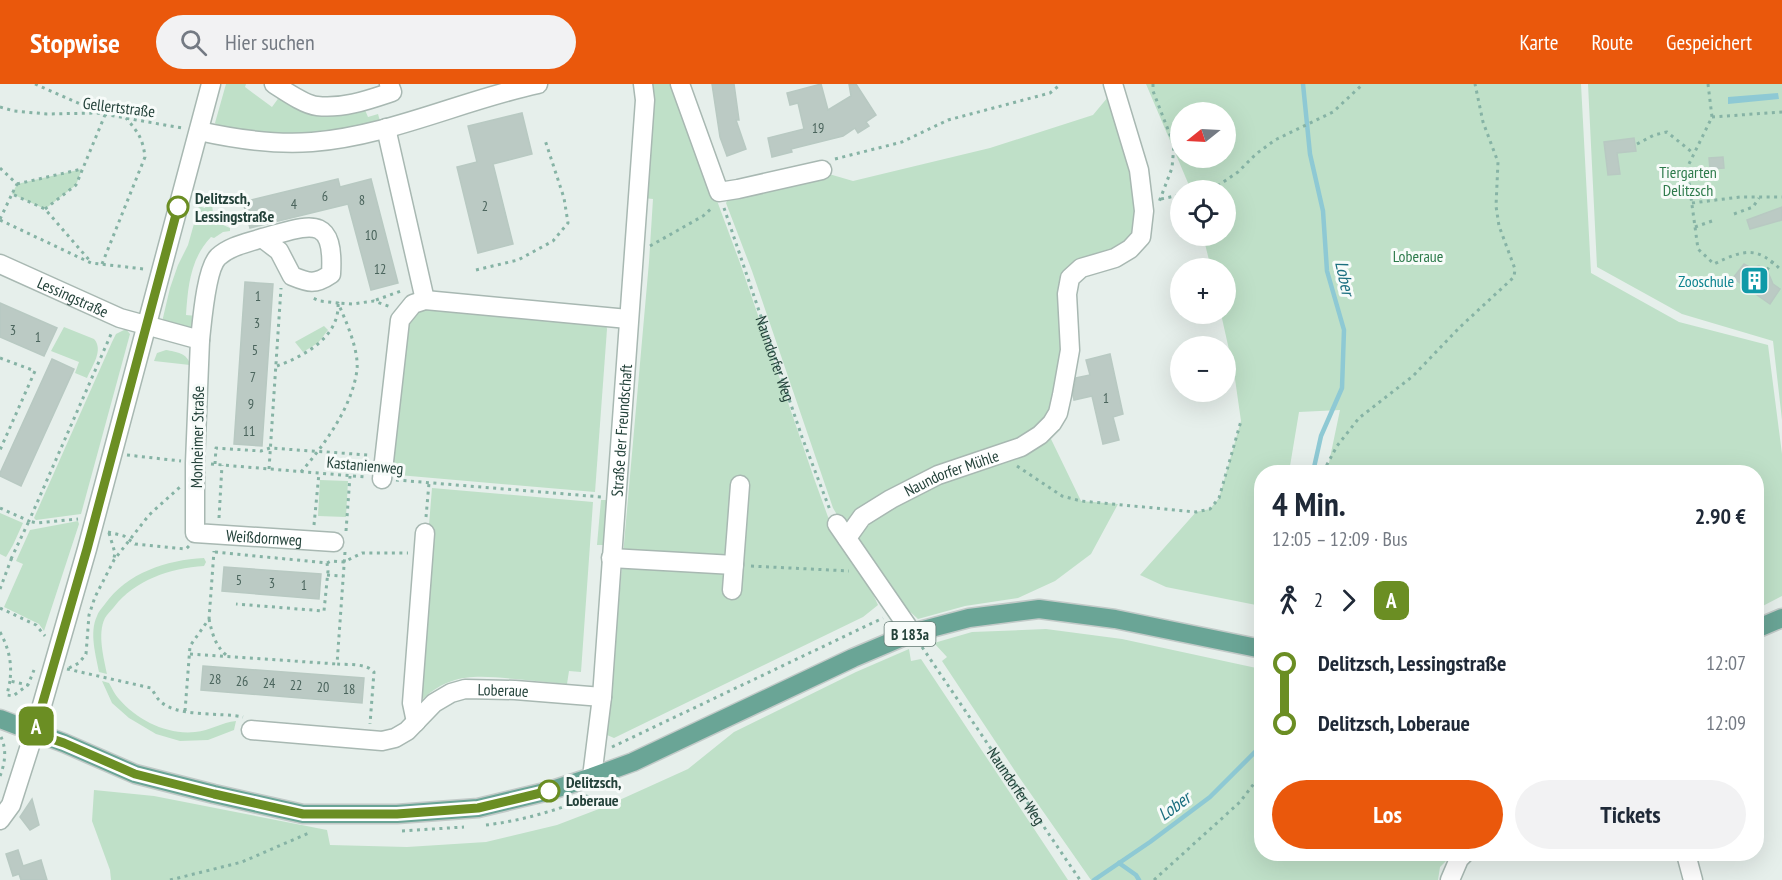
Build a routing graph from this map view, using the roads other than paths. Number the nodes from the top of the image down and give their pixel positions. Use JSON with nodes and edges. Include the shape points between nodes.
{"nodes":[{"id":1,"x":211,"y":84,"type":"edge"},
{"id":2,"x":274,"y":84,"type":"edge"},
{"id":3,"x":389,"y":84,"type":"edge"},
{"id":4,"x":537,"y":84,"type":"edge"},
{"id":5,"x":643,"y":84,"type":"edge"},
{"id":6,"x":680,"y":84,"type":"edge"},
{"id":7,"x":1113,"y":84,"type":"edge"},
{"id":8,"x":386,"y":128,"type":"junction"},
{"id":9,"x":199,"y":131,"type":"junction"},
{"id":10,"x":822,"y":170,"type":"road end"},
{"id":11,"x":262,"y":238,"type":"junction"},
{"id":12,"x":0,"y":264,"type":"edge"},
{"id":13,"x":423,"y":292,"type":"junction"},
{"id":14,"x":628,"y":319,"type":"junction"},
{"id":15,"x":147,"y":326,"type":"junction"},
{"id":16,"x":200,"y":340,"type":"junction"},
{"id":17,"x":382,"y":479,"type":"road end"},
{"id":18,"x":740,"y":485,"type":"dead end"},
{"id":19,"x":425,"y":533,"type":"road end"},
{"id":20,"x":193,"y":544,"type":"joint"},
{"id":21,"x":342,"y":544,"type":"road end"},
{"id":22,"x":611,"y":558,"type":"junction"},
{"id":23,"x":734,"y":565,"type":"junction"},
{"id":24,"x":732,"y":590,"type":"dead end"},
{"id":25,"x":1782,"y":618,"type":"edge"},
{"id":26,"x":1764,"y":626,"type":"edge"},
{"id":27,"x":912,"y":633,"type":"junction"},
{"id":28,"x":1254,"y":647,"type":"edge"},
{"id":29,"x":602,"y":697,"type":"junction"},
{"id":30,"x":0,"y":718,"type":"edge"},
{"id":31,"x":416,"y":722,"type":"junction"},
{"id":32,"x":251,"y":730,"type":"road end"},
{"id":33,"x":34,"y":733,"type":"junction"},
{"id":34,"x":592,"y":777,"type":"junction"},
{"id":35,"x":0,"y":820,"type":"edge"},
{"id":36,"x":1458,"y":861,"type":"edge"},
{"id":37,"x":1688,"y":861,"type":"edge"},
{"id":38,"x":1450,"y":880,"type":"edge"},
{"id":39,"x":1693,"y":880,"type":"edge"}],
"edges":[{"from":1,"to":9,"type":"street"},
{"from":2,"to":3,"type":"street","via":[[315,106],[350,105],[392,92]]},
{"from":4,"to":8,"type":"street"},
{"from":5,"to":14,"type":"street","name":"Straße der Freundschaft","via":[[645,100]]},
{"from":6,"to":10,"type":"street","via":[[720,196]]},
{"from":7,"to":27,"type":"street","name":"Naundorfer Mühle","via":[[1139,170],[1144,211],[1141,237],[1115,258],[1081,268],[1070,278],[1070,350],[1058,413],[1052,423],[1021,447],[938,475],[842,531]]},
{"from":8,"to":9,"type":"street","via":[[341,138],[287,143]]},
{"from":8,"to":13,"type":"street"},
{"from":9,"to":15,"type":"street"},
{"from":11,"to":11,"type":"street","name":"Monheimer Straße","via":[[279,250],[292,276],[308,283],[331,274],[331,246],[316,226]]},
{"from":11,"to":16,"type":"street","name":"Monheimer Straße","via":[[230,248],[216,258],[209,274]]},
{"from":12,"to":15,"type":"street","name":"Lessingstraße","via":[[120,318]]},
{"from":13,"to":14,"type":"street"},
{"from":13,"to":17,"type":"street","via":[[400,320]]},
{"from":14,"to":22,"type":"street","name":"Straße der Freundschaft"},
{"from":15,"to":16,"type":"street"},
{"from":15,"to":33,"type":"street","via":[[95,525]]},
{"from":16,"to":20,"type":"street","name":"Monheimer Straße"},
{"from":18,"to":23,"type":"street"},
{"from":19,"to":31,"type":"street","via":[[412,703]]},
{"from":20,"to":21,"type":"street","name":"Weißdornweg"},
{"from":22,"to":23,"type":"street"},
{"from":22,"to":29,"type":"street","name":"Straße der Freundschaft"},
{"from":23,"to":24,"type":"street"},
{"from":25,"to":26,"type":"main road"},
{"from":27,"to":28,"type":"main road","number":"B 183a","via":[[969,618],[1039,609],[1115,619]]},
{"from":27,"to":34,"type":"main road","number":"B 183a","via":[[633,762]]},
{"from":29,"to":31,"type":"street","name":"Loberaue","via":[[465,688],[434,703]]},
{"from":29,"to":34,"type":"street","name":"Straße der Freundschaft"},
{"from":30,"to":33,"type":"main road","number":"B 183a"},
{"from":31,"to":32,"type":"street","name":"Loberaue","via":[[395,738],[382,741]]},
{"from":33,"to":34,"type":"main road","number":"B 183a","via":[[135,774],[303,814],[397,814],[478,808]]},
{"from":33,"to":35,"type":"street","via":[[11,805]]},
{"from":36,"to":38,"type":"street"},
{"from":37,"to":39,"type":"street"}]}
